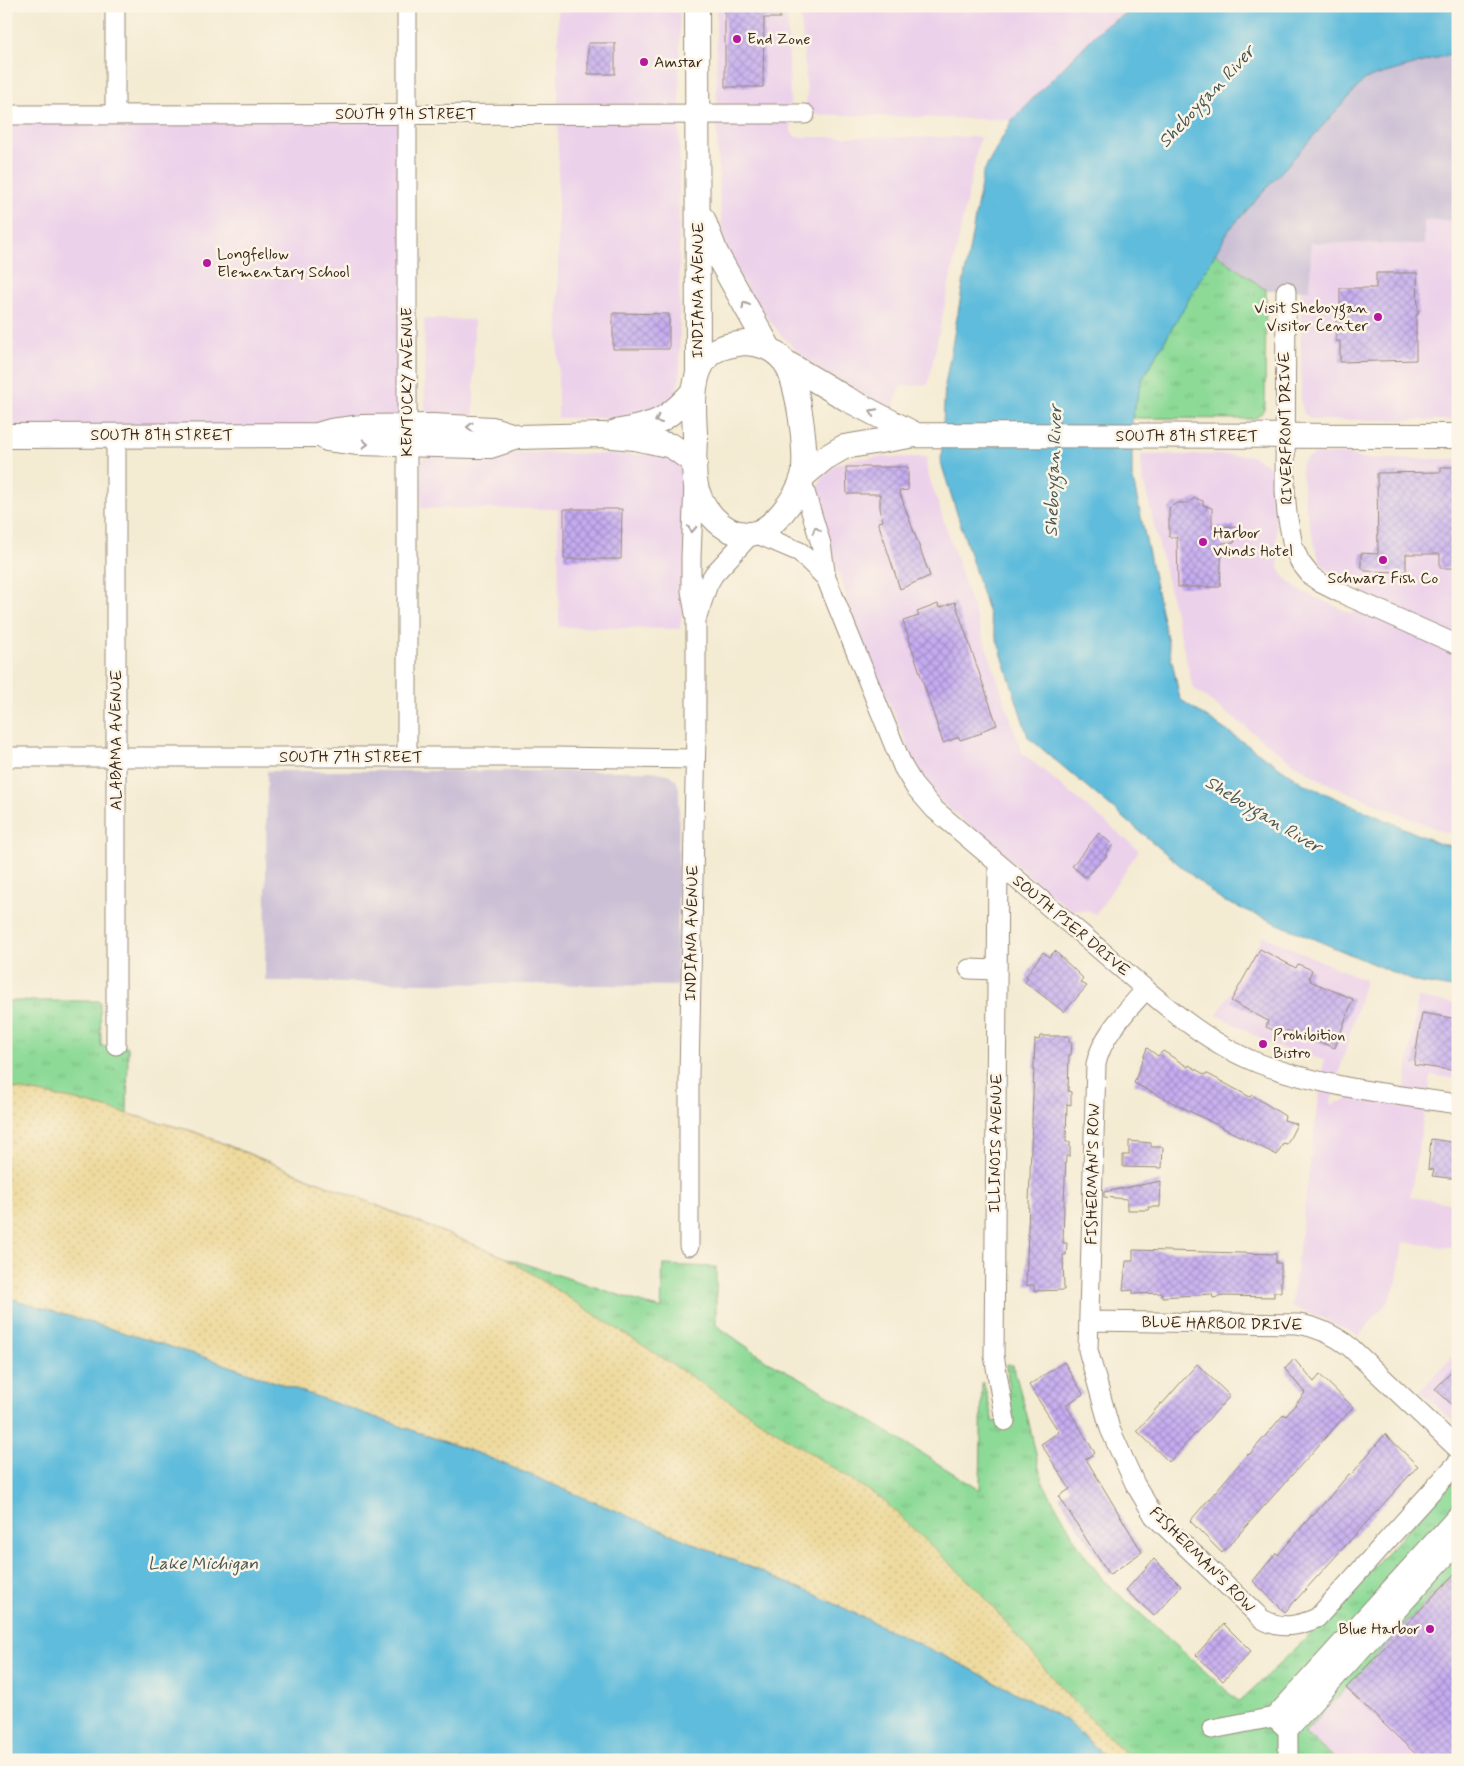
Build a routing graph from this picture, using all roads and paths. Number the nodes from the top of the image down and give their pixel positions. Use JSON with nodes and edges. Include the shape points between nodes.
{"nodes":[{"id":1,"x":115,"y":6,"type":"edge"},
{"id":2,"x":407,"y":6,"type":"edge"},
{"id":3,"x":697,"y":6,"type":"edge"},
{"id":4,"x":115,"y":114,"type":"junction"},
{"id":5,"x":407,"y":114,"type":"junction"},
{"id":6,"x":697,"y":114,"type":"junction"},
{"id":7,"x":805,"y":114,"type":"dead end"},
{"id":8,"x":6,"y":115,"type":"edge"},
{"id":9,"x":699,"y":208,"type":"junction"},
{"id":10,"x":1286,"y":291,"type":"dead end"},
{"id":11,"x":777,"y":355,"type":"junction"},
{"id":12,"x":696,"y":381,"type":"junction"},
{"id":13,"x":602,"y":435,"type":"junction"},
{"id":14,"x":916,"y":435,"type":"junction"},
{"id":15,"x":6,"y":436,"type":"edge"},
{"id":16,"x":116,"y":436,"type":"junction"},
{"id":17,"x":406,"y":436,"type":"junction"},
{"id":18,"x":1285,"y":436,"type":"junction"},
{"id":19,"x":1458,"y":436,"type":"edge"},
{"id":20,"x":695,"y":472,"type":"junction"},
{"id":21,"x":802,"y":477,"type":"junction"},
{"id":22,"x":753,"y":534,"type":"junction"},
{"id":23,"x":826,"y":578,"type":"junction"},
{"id":24,"x":696,"y":620,"type":"junction"},
{"id":25,"x":1458,"y":645,"type":"edge"},
{"id":26,"x":6,"y":757,"type":"edge"},
{"id":27,"x":116,"y":757,"type":"junction"},
{"id":28,"x":407,"y":757,"type":"junction"},
{"id":29,"x":695,"y":758,"type":"junction"},
{"id":30,"x":998,"y":865,"type":"junction"},
{"id":31,"x":969,"y":969,"type":"dead end"},
{"id":32,"x":997,"y":970,"type":"junction"},
{"id":33,"x":1146,"y":989,"type":"junction"},
{"id":34,"x":116,"y":1045,"type":"dead end"},
{"id":35,"x":1458,"y":1104,"type":"edge"},
{"id":36,"x":689,"y":1246,"type":"dead end"},
{"id":37,"x":1089,"y":1322,"type":"junction"},
{"id":38,"x":1005,"y":1421,"type":"dead end"},
{"id":39,"x":1458,"y":1449,"type":"edge"},
{"id":40,"x":1458,"y":1462,"type":"edge"},
{"id":41,"x":1458,"y":1515,"type":"edge"},
{"id":42,"x":1458,"y":1543,"type":"edge"},
{"id":43,"x":1274,"y":1717,"type":"junction"},
{"id":44,"x":1212,"y":1729,"type":"dead end"},
{"id":45,"x":1288,"y":1730,"type":"junction"},
{"id":46,"x":1288,"y":1760,"type":"edge"}],
"edges":[{"from":1,"to":4,"type":"street"},
{"from":2,"to":5,"type":"street","name":"KENTUCKY AVENUE"},
{"from":3,"to":6,"type":"main road","name":"INDIANA AVENUE"},
{"from":4,"to":5,"type":"street","name":"SOUTH 9TH STREET"},
{"from":4,"to":8,"type":"street","name":"SOUTH 9TH STREET"},
{"from":5,"to":6,"type":"street","name":"SOUTH 9TH STREET"},
{"from":5,"to":17,"type":"street","name":"KENTUCKY AVENUE"},
{"from":6,"to":7,"type":"street","name":"SOUTH 9TH STREET"},
{"from":6,"to":9,"type":"main road","name":"INDIANA AVENUE"},
{"from":11,"to":9,"type":"main road","name":"INDIANA AVENUE","one_way":true,"via":[[716,253]]},
{"from":9,"to":12,"type":"main road","name":"INDIANA AVENUE"},
{"from":10,"to":18,"type":"street","name":"RIVERFRONT DRIVE"},
{"from":11,"to":12,"type":"main road","via":[[758,344],[721,347],[709,354]]},
{"from":14,"to":11,"type":"main road","name":"SOUTH 8TH STREET","one_way":true,"via":[[847,399]]},
{"from":11,"to":21,"type":"main road","via":[[798,402],[802,424]]},
{"from":12,"to":13,"type":"main road","name":"SOUTH 8TH STREET","one_way":true,"via":[[686,399],[662,419]]},
{"from":12,"to":20,"type":"main road"},
{"from":13,"to":17,"type":"main road","name":"SOUTH 8TH STREET","via":[[518,436],[490,446]]},
{"from":13,"to":20,"type":"main road","name":"SOUTH 8TH STREET","via":[[672,446]]},
{"from":14,"to":18,"type":"main road","name":"SOUTH 8TH STREET"},
{"from":14,"to":21,"type":"main road","name":"SOUTH 8TH STREET","via":[[844,446]]},
{"from":15,"to":16,"type":"main road","name":"SOUTH 8TH STREET"},
{"from":16,"to":17,"type":"main road","name":"SOUTH 8TH STREET","via":[[317,435],[342,442]]},
{"from":16,"to":27,"type":"street","name":"ALABAMA AVENUE"},
{"from":17,"to":28,"type":"street","name":"KENTUCKY AVENUE"},
{"from":18,"to":19,"type":"main road","name":"SOUTH 8TH STREET"},
{"from":18,"to":25,"type":"street","name":"RIVERFRONT DRIVE","via":[[1287,514],[1295,552],[1305,569],[1335,591]]},
{"from":20,"to":22,"type":"main road","via":[[705,506],[715,519],[726,529]]},
{"from":20,"to":24,"type":"street","name":"INDIANA AVENUE","one_way":true,"via":[[691,578]]},
{"from":21,"to":22,"type":"main road","via":[[790,504],[776,520]]},
{"from":23,"to":21,"type":"street","name":"SOUTH PIER DRIVE","one_way":true,"via":[[821,544]]},
{"from":22,"to":23,"type":"street","name":"SOUTH PIER DRIVE","via":[[800,552]]},
{"from":22,"to":24,"type":"street","name":"INDIANA AVENUE","via":[[714,574]]},
{"from":23,"to":30,"type":"street","name":"SOUTH PIER DRIVE","via":[[903,767],[915,788],[934,810]]},
{"from":24,"to":29,"type":"street","name":"INDIANA AVENUE"},
{"from":26,"to":27,"type":"street","name":"SOUTH 7TH STREET"},
{"from":27,"to":28,"type":"street","name":"SOUTH 7TH STREET"},
{"from":27,"to":34,"type":"street","name":"ALABAMA AVENUE"},
{"from":28,"to":29,"type":"street","name":"SOUTH 7TH STREET"},
{"from":29,"to":36,"type":"street","name":"INDIANA AVENUE"},
{"from":30,"to":32,"type":"street","name":"ILLINOIS AVENUE"},
{"from":30,"to":33,"type":"street","name":"SOUTH PIER DRIVE"},
{"from":31,"to":32,"type":"street"},
{"from":32,"to":38,"type":"street","name":"ILLINOIS AVENUE","via":[[994,1355]]},
{"from":33,"to":35,"type":"street","name":"SOUTH PIER DRIVE","via":[[1221,1045],[1257,1063],[1313,1080]]},
{"from":33,"to":37,"type":"street","name":"FISHERMAN'S ROW","via":[[1109,1035],[1096,1064]]},
{"from":37,"to":39,"type":"street","name":"BLUE HARBOR DRIVE","via":[[1298,1324],[1321,1329],[1350,1346]]},
{"from":37,"to":40,"type":"street","name":"FISHERMAN'S ROW","via":[[1088,1350],[1110,1429],[1150,1510],[1221,1582],[1269,1623],[1285,1626],[1317,1618]]},
{"from":41,"to":43,"type":"street"},
{"from":42,"to":45,"type":"street"},
{"from":43,"to":44,"type":"street"},
{"from":43,"to":45,"type":"street"},
{"from":45,"to":46,"type":"street"}]}
